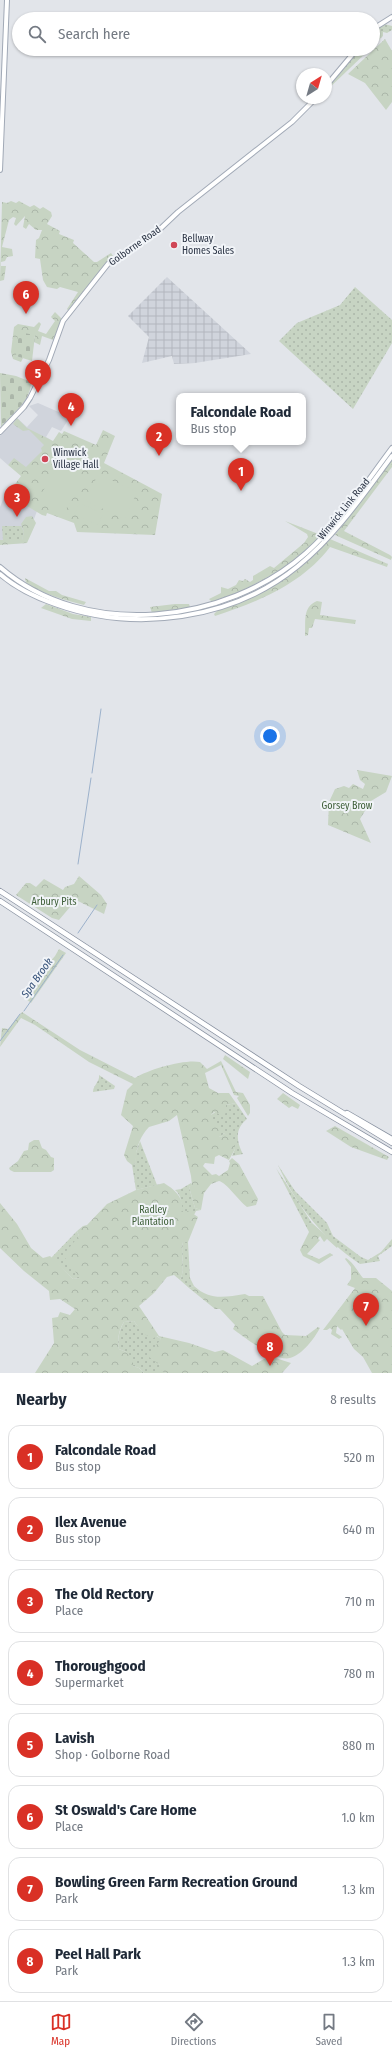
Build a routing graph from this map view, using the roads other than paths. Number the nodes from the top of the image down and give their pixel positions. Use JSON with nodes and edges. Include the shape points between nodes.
{"nodes":[{"id":1,"x":7,"y":0,"type":"edge"},
{"id":2,"x":392,"y":17,"type":"edge"},
{"id":3,"x":380,"y":25,"type":"edge"},
{"id":4,"x":352,"y":56,"type":"edge"},
{"id":5,"x":332,"y":79,"type":"edge"},
{"id":6,"x":310,"y":104,"type":"edge"},
{"id":7,"x":0,"y":170,"type":"edge"},
{"id":8,"x":0,"y":432,"type":"edge"},
{"id":9,"x":392,"y":448,"type":"edge"},
{"id":10,"x":392,"y":456,"type":"edge"},
{"id":11,"x":0,"y":567,"type":"edge"},
{"id":12,"x":0,"y":574,"type":"edge"},
{"id":13,"x":0,"y":891,"type":"edge"},
{"id":14,"x":0,"y":901,"type":"edge"},
{"id":15,"x":299,"y":1086,"type":"junction"},
{"id":16,"x":392,"y":1139,"type":"edge"},
{"id":17,"x":392,"y":1143,"type":"edge"},
{"id":18,"x":392,"y":1152,"type":"edge"}],
"edges":[{"from":1,"to":7,"type":"main road"},
{"from":2,"to":3,"type":"main road"},
{"from":4,"to":5,"type":"main road"},
{"from":6,"to":8,"type":"main road","name":"Golborne Road","via":[[292,122],[178,212],[158,231],[108,264],[64,319],[49,360],[30,398]]},
{"from":9,"to":11,"type":"main road","name":"Winwick Link Road","via":[[334,524],[305,554],[261,584],[221,602],[154,614],[92,610],[71,605],[33,590]]},
{"from":10,"to":12,"type":"main road","name":"Winwick Link Road","via":[[338,527],[297,567],[274,583],[225,606],[180,617],[120,619],[86,613],[41,599]]},
{"from":13,"to":15,"type":"highway"},
{"from":14,"to":18,"type":"highway","via":[[292,1093]]},
{"from":15,"to":16,"type":"highway"},
{"from":15,"to":17,"type":"highway"}]}
